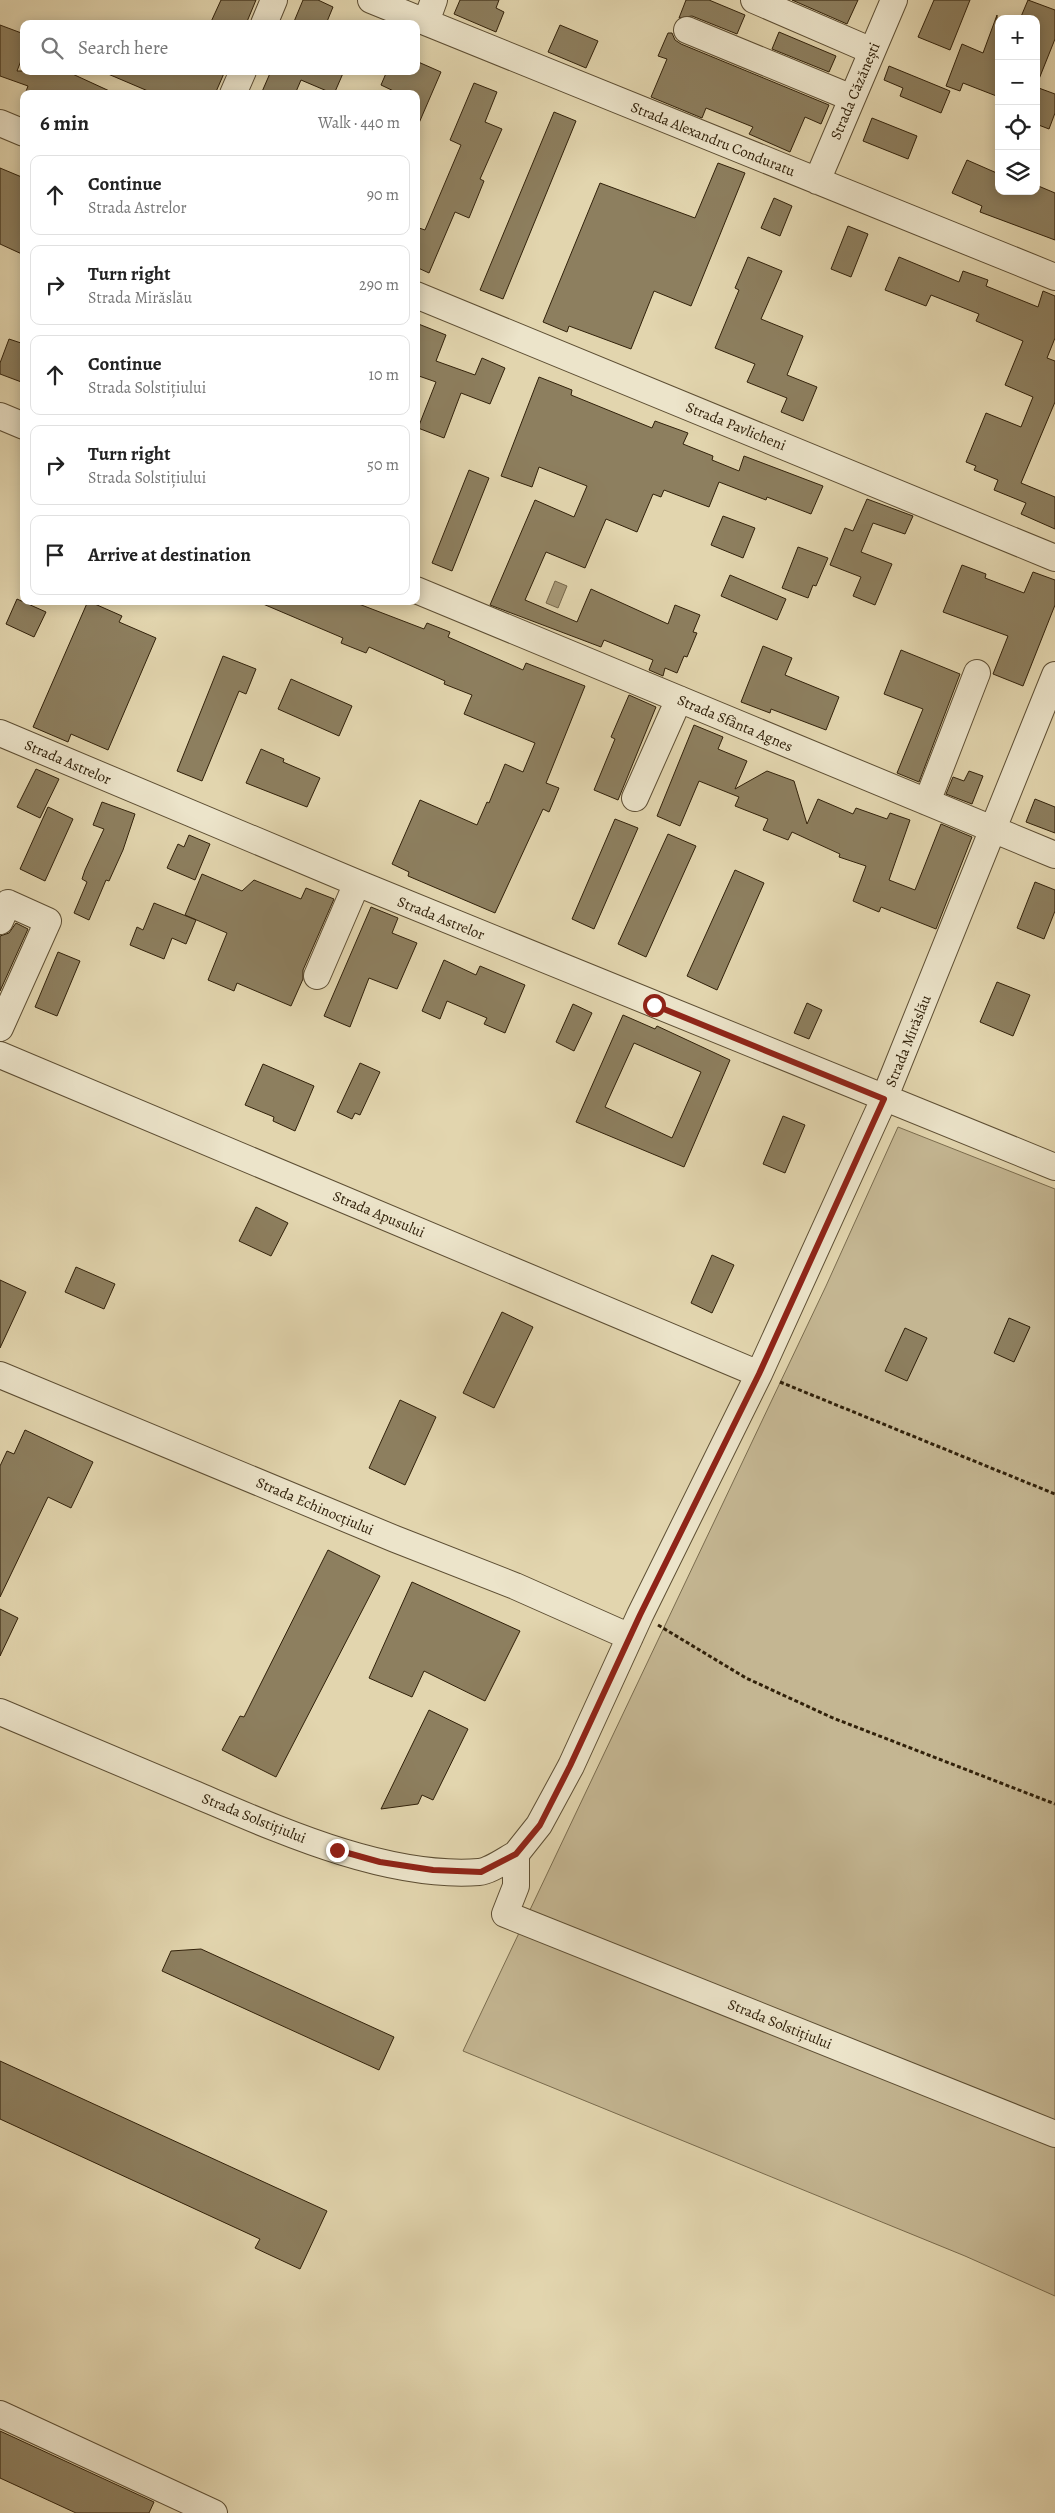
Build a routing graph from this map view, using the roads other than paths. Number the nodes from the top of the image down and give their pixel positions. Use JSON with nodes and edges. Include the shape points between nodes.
{"nodes":[{"id":1,"x":274,"y":0,"type":"edge"},
{"id":2,"x":371,"y":0,"type":"edge"},
{"id":3,"x":754,"y":0,"type":"edge"},
{"id":4,"x":894,"y":0,"type":"edge"},
{"id":5,"x":430,"y":11,"type":"edge"},
{"id":6,"x":266,"y":20,"type":"edge"},
{"id":7,"x":687,"y":30,"type":"dead end"},
{"id":8,"x":872,"y":51,"type":"junction"},
{"id":9,"x":241,"y":75,"type":"edge"},
{"id":10,"x":235,"y":90,"type":"edge"},
{"id":11,"x":852,"y":98,"type":"junction"},
{"id":12,"x":0,"y":123,"type":"edge"},
{"id":13,"x":20,"y":131,"type":"edge"},
{"id":14,"x":817,"y":181,"type":"junction"},
{"id":15,"x":1055,"y":277,"type":"edge"},
{"id":16,"x":420,"y":297,"type":"edge"},
{"id":17,"x":0,"y":416,"type":"edge"},
{"id":18,"x":20,"y":424,"type":"edge"},
{"id":19,"x":1055,"y":558,"type":"edge"},
{"id":20,"x":420,"y":592,"type":"edge"},
{"id":21,"x":977,"y":673,"type":"dead end"},
{"id":22,"x":1055,"y":675,"type":"edge"},
{"id":23,"x":679,"y":699,"type":"junction"},
{"id":24,"x":0,"y":733,"type":"edge"},
{"id":25,"x":635,"y":798,"type":"dead end"},
{"id":26,"x":927,"y":802,"type":"junction"},
{"id":27,"x":994,"y":830,"type":"junction"},
{"id":28,"x":1055,"y":855,"type":"edge"},
{"id":29,"x":357,"y":883,"type":"junction"},
{"id":30,"x":0,"y":921,"type":"edge"},
{"id":31,"x":318,"y":976,"type":"dead end"},
{"id":32,"x":0,"y":1028,"type":"edge"},
{"id":33,"x":0,"y":1055,"type":"edge"},
{"id":34,"x":884,"y":1099,"type":"junction"},
{"id":35,"x":1055,"y":1167,"type":"edge"},
{"id":36,"x":759,"y":1374,"type":"junction"},
{"id":37,"x":0,"y":1375,"type":"edge"},
{"id":38,"x":635,"y":1626,"type":"junction"},
{"id":39,"x":0,"y":1712,"type":"edge"},
{"id":40,"x":516,"y":1854,"type":"junction"},
{"id":41,"x":1055,"y":2134,"type":"edge"},
{"id":42,"x":0,"y":2414,"type":"edge"},
{"id":43,"x":214,"y":2513,"type":"edge"}],
"edges":[{"from":1,"to":6,"type":"street"},
{"from":2,"to":5,"type":"street","name":"Strada Alexandru Conduratu"},
{"from":3,"to":8,"type":"street"},
{"from":4,"to":8,"type":"street","name":"Strada Căzănești"},
{"from":5,"to":14,"type":"street","name":"Strada Alexandru Conduratu"},
{"from":7,"to":11,"type":"street"},
{"from":8,"to":11,"type":"street","name":"Strada Căzănești"},
{"from":9,"to":10,"type":"street"},
{"from":11,"to":14,"type":"street","name":"Strada Căzănești"},
{"from":12,"to":13,"type":"street"},
{"from":14,"to":15,"type":"street","name":"Strada Alexandru Conduratu"},
{"from":16,"to":19,"type":"street","name":"Strada Pavlicheni"},
{"from":17,"to":18,"type":"street"},
{"from":20,"to":23,"type":"street","name":"Strada Sfânta Agnes"},
{"from":21,"to":26,"type":"street"},
{"from":22,"to":27,"type":"street","name":"Strada Mirăslău"},
{"from":23,"to":25,"type":"street"},
{"from":23,"to":26,"type":"street","name":"Strada Sfânta Agnes"},
{"from":24,"to":29,"type":"street","name":"Strada Astrelor"},
{"from":26,"to":27,"type":"street","name":"Strada Sfânta Agnes"},
{"from":27,"to":28,"type":"street","name":"Strada Sfânta Agnes"},
{"from":27,"to":34,"type":"street","name":"Strada Mirăslău"},
{"from":29,"to":31,"type":"street"},
{"from":29,"to":34,"type":"street","name":"Strada Astrelor"},
{"from":30,"to":32,"type":"street","via":[[8,904],[48,921]]},
{"from":33,"to":36,"type":"street","name":"Strada Apusului"},
{"from":34,"to":35,"type":"street","name":"Strada Astrelor"},
{"from":34,"to":36,"type":"street","name":"Strada Mirăslău"},
{"from":36,"to":38,"type":"street","name":"Strada Mirăslău"},
{"from":37,"to":38,"type":"street","name":"Strada Echinocțiului","via":[[575,1611]]},
{"from":38,"to":40,"type":"street","name":"Strada Mirăslău","via":[[540,1825]]},
{"from":39,"to":40,"type":"street","name":"Strada Solstițiului","via":[[282,1831],[380,1862],[433,1870],[481,1872]]},
{"from":40,"to":41,"type":"street","name":"Strada Solstițiului","via":[[516,1886],[505,1914]]},
{"from":42,"to":43,"type":"street"}]}
